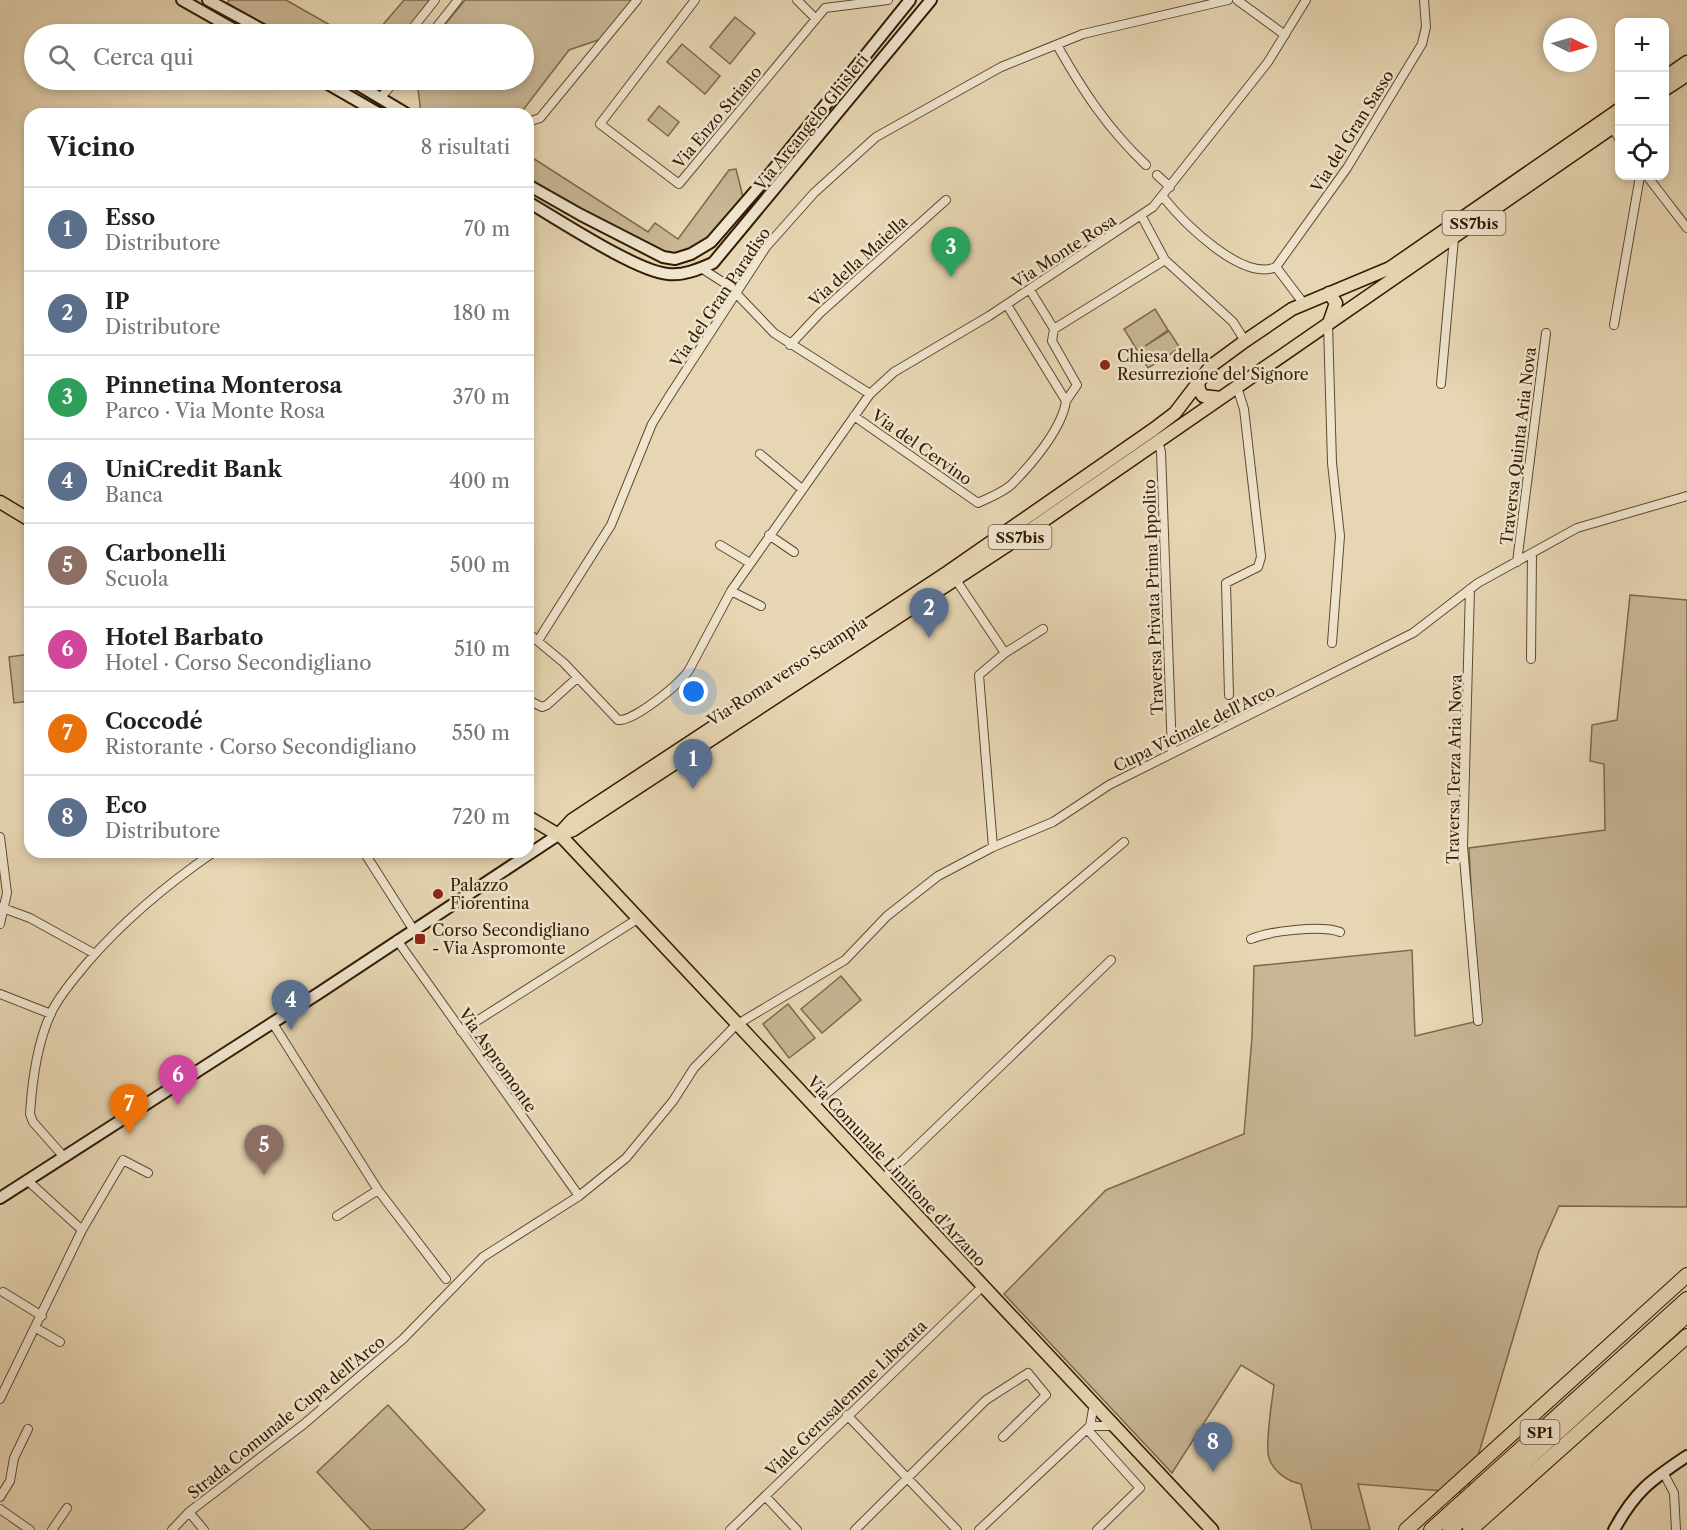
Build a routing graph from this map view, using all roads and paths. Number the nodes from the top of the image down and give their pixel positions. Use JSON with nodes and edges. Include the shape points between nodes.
{"nodes":[{"id":1,"x":182,"y":0,"type":"edge"},
{"id":2,"x":435,"y":0,"type":"edge"},
{"id":3,"x":458,"y":0,"type":"edge"},
{"id":4,"x":637,"y":0,"type":"edge"},
{"id":5,"x":695,"y":0,"type":"edge"},
{"id":6,"x":797,"y":0,"type":"edge"},
{"id":7,"x":888,"y":0,"type":"edge"},
{"id":8,"x":910,"y":0,"type":"edge"},
{"id":9,"x":1228,"y":0,"type":"edge"},
{"id":10,"x":1237,"y":0,"type":"edge"},
{"id":11,"x":1306,"y":0,"type":"edge"},
{"id":12,"x":1424,"y":0,"type":"edge"},
{"id":13,"x":212,"y":1,"type":"edge"},
{"id":14,"x":925,"y":2,"type":"edge"},
{"id":15,"x":816,"y":19,"type":"junction"},
{"id":16,"x":224,"y":24,"type":"edge"},
{"id":17,"x":252,"y":24,"type":"edge"},
{"id":18,"x":416,"y":24,"type":"edge"},
{"id":19,"x":439,"y":24,"type":"edge"},
{"id":20,"x":1285,"y":35,"type":"junction"},
{"id":21,"x":1057,"y":45,"type":"junction"},
{"id":22,"x":1687,"y":62,"type":"edge"},
{"id":23,"x":1669,"y":75,"type":"edge"},
{"id":24,"x":1687,"y":75,"type":"edge"},
{"id":25,"x":1669,"y":87,"type":"edge"},
{"id":26,"x":339,"y":90,"type":"edge"},
{"id":27,"x":369,"y":90,"type":"edge"},
{"id":28,"x":375,"y":90,"type":"edge"},
{"id":29,"x":387,"y":90,"type":"edge"},
{"id":30,"x":381,"y":97,"type":"junction"},
{"id":31,"x":366,"y":105,"type":"junction"},
{"id":32,"x":371,"y":108,"type":"edge"},
{"id":33,"x":398,"y":108,"type":"edge"},
{"id":34,"x":1615,"y":112,"type":"edge"},
{"id":35,"x":534,"y":120,"type":"edge"},
{"id":36,"x":1615,"y":125,"type":"edge"},
{"id":37,"x":1146,"y":165,"type":"dead end"},
{"id":38,"x":1157,"y":175,"type":"dead end"},
{"id":39,"x":1639,"y":180,"type":"edge"},
{"id":40,"x":1650,"y":180,"type":"edge"},
{"id":41,"x":1170,"y":187,"type":"junction"},
{"id":42,"x":534,"y":188,"type":"edge"},
{"id":43,"x":1163,"y":197,"type":"junction"},
{"id":44,"x":946,"y":200,"type":"dead end"},
{"id":45,"x":534,"y":205,"type":"edge"},
{"id":46,"x":1142,"y":217,"type":"junction"},
{"id":47,"x":1687,"y":228,"type":"edge"},
{"id":48,"x":1454,"y":238,"type":"junction"},
{"id":49,"x":1164,"y":260,"type":"junction"},
{"id":50,"x":1276,"y":267,"type":"junction"},
{"id":51,"x":701,"y":268,"type":"junction"},
{"id":52,"x":1030,"y":290,"type":"junction"},
{"id":53,"x":1329,"y":293,"type":"junction"},
{"id":54,"x":736,"y":294,"type":"junction"},
{"id":55,"x":1007,"y":304,"type":"junction"},
{"id":56,"x":1304,"y":304,"type":"junction"},
{"id":57,"x":1328,"y":324,"type":"junction"},
{"id":58,"x":1614,"y":324,"type":"dead end"},
{"id":59,"x":1054,"y":329,"type":"junction"},
{"id":60,"x":1546,"y":333,"type":"dead end"},
{"id":61,"x":1245,"y":341,"type":"junction"},
{"id":62,"x":790,"y":345,"type":"junction"},
{"id":63,"x":1198,"y":381,"type":"junction"},
{"id":64,"x":1441,"y":384,"type":"dead end"},
{"id":65,"x":1237,"y":387,"type":"junction"},
{"id":66,"x":870,"y":394,"type":"junction"},
{"id":67,"x":1221,"y":398,"type":"junction"},
{"id":68,"x":1066,"y":401,"type":"junction"},
{"id":69,"x":854,"y":416,"type":"junction"},
{"id":70,"x":1158,"y":441,"type":"junction"},
{"id":71,"x":760,"y":454,"type":"dead end"},
{"id":72,"x":802,"y":489,"type":"junction"},
{"id":73,"x":1687,"y":496,"type":"edge"},
{"id":74,"x":0,"y":502,"type":"edge"},
{"id":75,"x":24,"y":516,"type":"edge"},
{"id":76,"x":769,"y":535,"type":"junction"},
{"id":77,"x":720,"y":544,"type":"dead end"},
{"id":78,"x":794,"y":552,"type":"dead end"},
{"id":79,"x":1532,"y":553,"type":"junction"},
{"id":80,"x":1516,"y":562,"type":"junction"},
{"id":81,"x":750,"y":563,"type":"junction"},
{"id":82,"x":953,"y":578,"type":"junction"},
{"id":83,"x":1470,"y":589,"type":"junction"},
{"id":84,"x":731,"y":591,"type":"junction"},
{"id":85,"x":761,"y":606,"type":"dead end"},
{"id":86,"x":1043,"y":629,"type":"dead end"},
{"id":87,"x":534,"y":636,"type":"edge"},
{"id":88,"x":539,"y":639,"type":"junction"},
{"id":89,"x":1332,"y":643,"type":"dead end"},
{"id":90,"x":1005,"y":653,"type":"junction"},
{"id":91,"x":1531,"y":659,"type":"dead end"},
{"id":92,"x":577,"y":678,"type":"junction"},
{"id":93,"x":1229,"y":695,"type":"dead end"},
{"id":94,"x":534,"y":703,"type":"edge"},
{"id":95,"x":1172,"y":752,"type":"junction"},
{"id":96,"x":534,"y":821,"type":"edge"},
{"id":97,"x":558,"y":835,"type":"junction"},
{"id":98,"x":0,"y":837,"type":"edge"},
{"id":99,"x":1124,"y":842,"type":"dead end"},
{"id":100,"x":993,"y":847,"type":"junction"},
{"id":101,"x":534,"y":851,"type":"edge"},
{"id":102,"x":205,"y":858,"type":"edge"},
{"id":103,"x":368,"y":858,"type":"edge"},
{"id":104,"x":523,"y":858,"type":"edge"},
{"id":105,"x":3,"y":907,"type":"edge"},
{"id":106,"x":639,"y":918,"type":"junction"},
{"id":107,"x":0,"y":924,"type":"edge"},
{"id":108,"x":413,"y":929,"type":"junction"},
{"id":109,"x":1340,"y":932,"type":"dead end"},
{"id":110,"x":1251,"y":939,"type":"dead end"},
{"id":111,"x":397,"y":940,"type":"junction"},
{"id":112,"x":95,"y":954,"type":"junction"},
{"id":113,"x":1111,"y":960,"type":"dead end"},
{"id":114,"x":0,"y":994,"type":"edge"},
{"id":115,"x":51,"y":1014,"type":"junction"},
{"id":116,"x":1478,"y":1021,"type":"dead end"},
{"id":117,"x":272,"y":1022,"type":"junction"},
{"id":118,"x":736,"y":1024,"type":"junction"},
{"id":119,"x":461,"y":1031,"type":"junction"},
{"id":120,"x":812,"y":1106,"type":"junction"},
{"id":121,"x":64,"y":1157,"type":"junction"},
{"id":122,"x":148,"y":1173,"type":"dead end"},
{"id":123,"x":27,"y":1180,"type":"junction"},
{"id":124,"x":882,"y":1180,"type":"junction"},
{"id":125,"x":378,"y":1190,"type":"junction"},
{"id":126,"x":579,"y":1196,"type":"junction"},
{"id":127,"x":0,"y":1198,"type":"edge"},
{"id":128,"x":337,"y":1216,"type":"dead end"},
{"id":129,"x":82,"y":1230,"type":"junction"},
{"id":130,"x":1687,"y":1275,"type":"edge"},
{"id":131,"x":446,"y":1279,"type":"dead end"},
{"id":132,"x":982,"y":1286,"type":"junction"},
{"id":133,"x":3,"y":1292,"type":"dead end"},
{"id":134,"x":1687,"y":1299,"type":"edge"},
{"id":135,"x":1687,"y":1315,"type":"edge"},
{"id":136,"x":42,"y":1316,"type":"junction"},
{"id":137,"x":36,"y":1328,"type":"junction"},
{"id":138,"x":1687,"y":1335,"type":"edge"},
{"id":139,"x":1653,"y":1339,"type":"junction"},
{"id":140,"x":60,"y":1342,"type":"dead end"},
{"id":141,"x":0,"y":1399,"type":"edge"},
{"id":142,"x":1094,"y":1404,"type":"junction"},
{"id":143,"x":847,"y":1415,"type":"junction"},
{"id":144,"x":1114,"y":1426,"type":"junction"},
{"id":145,"x":1089,"y":1428,"type":"junction"},
{"id":146,"x":28,"y":1430,"type":"dead end"},
{"id":147,"x":1003,"y":1437,"type":"dead end"},
{"id":148,"x":1687,"y":1456,"type":"edge"},
{"id":149,"x":1663,"y":1472,"type":"junction"},
{"id":150,"x":907,"y":1478,"type":"junction"},
{"id":151,"x":765,"y":1496,"type":"junction"},
{"id":152,"x":0,"y":1497,"type":"edge"},
{"id":153,"x":67,"y":1508,"type":"dead end"},
{"id":154,"x":0,"y":1509,"type":"edge"},
{"id":155,"x":189,"y":1512,"type":"junction"},
{"id":156,"x":30,"y":1530,"type":"edge"},
{"id":157,"x":52,"y":1530,"type":"edge"},
{"id":158,"x":172,"y":1530,"type":"edge"},
{"id":159,"x":204,"y":1530,"type":"edge"},
{"id":160,"x":729,"y":1530,"type":"edge"},
{"id":161,"x":797,"y":1530,"type":"edge"},
{"id":162,"x":855,"y":1530,"type":"edge"},
{"id":163,"x":957,"y":1530,"type":"edge"},
{"id":164,"x":979,"y":1530,"type":"edge"},
{"id":165,"x":1096,"y":1530,"type":"edge"},
{"id":166,"x":1212,"y":1530,"type":"edge"},
{"id":167,"x":1406,"y":1530,"type":"edge"},
{"id":168,"x":1431,"y":1530,"type":"edge"},
{"id":169,"x":1450,"y":1530,"type":"edge"},
{"id":170,"x":1470,"y":1530,"type":"edge"},
{"id":171,"x":1614,"y":1530,"type":"edge"},
{"id":172,"x":1676,"y":1530,"type":"edge"}],
"edges":[{"from":1,"to":16,"type":"street"},
{"from":2,"to":18,"type":"street"},
{"from":3,"to":19,"type":"street"},
{"from":4,"to":35,"type":"street","via":[[540,118]]},
{"from":5,"to":15,"type":"street","name":"Via Enzo Striano","via":[[600,124],[679,184]]},
{"from":6,"to":15,"type":"street"},
{"from":7,"to":15,"type":"street","name":"Via Enzo Striano","via":[[825,8]]},
{"from":8,"to":42,"type":"street","name":"Via Arcangelo Ghisleri","via":[[770,175],[711,242],[691,254],[675,259],[663,257]]},
{"from":9,"to":21,"type":"street","name":"Via del Gran Paradiso","via":[[1083,34]]},
{"from":10,"to":20,"type":"street"},
{"from":11,"to":20,"type":"street","name":"Via Monte Rosa"},
{"from":12,"to":50,"type":"street","name":"Via del Gran Sasso","via":[[1426,27],[1422,44],[1347,168]]},
{"from":13,"to":17,"type":"street"},
{"from":14,"to":51,"type":"street","name":"Via Arcangelo Ghisleri","via":[[713,263]]},
{"from":20,"to":41,"type":"street","name":"Via Monte Rosa","via":[[1268,63]]},
{"from":21,"to":37,"type":"street","via":[[1087,99]]},
{"from":21,"to":54,"type":"street","name":"Via del Gran Paradiso","via":[[1001,68],[876,137],[814,193],[779,232]]},
{"from":22,"to":23,"type":"main road"},
{"from":24,"to":25,"type":"main road"},
{"from":26,"to":31,"type":"street"},
{"from":27,"to":31,"type":"street"},
{"from":28,"to":30,"type":"street"},
{"from":29,"to":30,"type":"street"},
{"from":30,"to":31,"type":"street"},
{"from":30,"to":33,"type":"street"},
{"from":31,"to":32,"type":"street"},
{"from":34,"to":53,"type":"main road","name":"Via Roma verso Scampia","number":"SS7bis","via":[[1390,268]]},
{"from":36,"to":48,"type":"main road","name":"Via Roma verso Scampia","number":"SS7bis"},
{"from":38,"to":41,"type":"street"},
{"from":39,"to":58,"type":"street"},
{"from":40,"to":47,"type":"street"},
{"from":41,"to":43,"type":"street","name":"Via Monte Rosa"},
{"from":43,"to":46,"type":"street","name":"Via Monte Rosa"},
{"from":43,"to":50,"type":"street","via":[[1176,213],[1230,258],[1250,268]]},
{"from":44,"to":62,"type":"street","name":"Via della Maiella","via":[[820,313]]},
{"from":45,"to":51,"type":"street","via":[[638,264],[668,274]]},
{"from":46,"to":49,"type":"street"},
{"from":46,"to":52,"type":"street","name":"Via Monte Rosa"},
{"from":48,"to":57,"type":"main road","name":"Via Roma verso Scampia","number":"SS7bis"},
{"from":48,"to":64,"type":"street"},
{"from":49,"to":59,"type":"street"},
{"from":49,"to":61,"type":"street","via":[[1233,322]]},
{"from":50,"to":56,"type":"street"},
{"from":51,"to":54,"type":"street","name":"Via del Cervino"},
{"from":52,"to":55,"type":"street","name":"Via Monte Rosa"},
{"from":52,"to":59,"type":"street"},
{"from":53,"to":56,"type":"main road","name":"Via Roma verso Scampia"},
{"from":53,"to":57,"type":"main road","via":[[1336,303]]},
{"from":54,"to":62,"type":"street","name":"Via del Cervino"},
{"from":54,"to":88,"type":"street","name":"Via del Gran Paradiso","via":[[652,424],[611,525]]},
{"from":55,"to":66,"type":"street","name":"Via Monte Rosa","via":[[894,372]]},
{"from":55,"to":68,"type":"street"},
{"from":56,"to":61,"type":"main road","name":"Via Roma verso Scampia"},
{"from":57,"to":65,"type":"main road","name":"Via Roma verso Scampia"},
{"from":57,"to":89,"type":"street","via":[[1332,463],[1340,536]]},
{"from":59,"to":68,"type":"street","via":[[1052,341],[1077,385]]},
{"from":60,"to":80,"type":"street","name":"Traversa Quinta Aria Nova"},
{"from":61,"to":63,"type":"main road","name":"Via Roma verso Scampia"},
{"from":62,"to":66,"type":"street","name":"Via del Cervino"},
{"from":63,"to":67,"type":"main road","via":[[1203,396]]},
{"from":63,"to":82,"type":"main road","name":"Via Roma verso Scampia","number":"SS7bis","via":[[1175,413]]},
{"from":65,"to":67,"type":"main road","name":"Via Roma verso Scampia"},
{"from":65,"to":93,"type":"street","via":[[1244,409],[1261,563],[1226,583]]},
{"from":66,"to":69,"type":"street","name":"Via Monte Rosa"},
{"from":67,"to":70,"type":"main road","name":"Via Roma verso Scampia","number":"SS7bis"},
{"from":68,"to":69,"type":"street","name":"Via del Cervino","via":[[1064,417],[1009,486],[978,503]]},
{"from":69,"to":72,"type":"street","name":"Via Monte Rosa"},
{"from":70,"to":82,"type":"main road","name":"Via Roma verso Scampia","number":"SS7bis"},
{"from":70,"to":95,"type":"street","name":"Traversa Privata Prima Ippolito"},
{"from":71,"to":72,"type":"street"},
{"from":72,"to":76,"type":"street","name":"Via Monte Rosa"},
{"from":73,"to":79,"type":"street","name":"Cupa Vicinale dell'Arco","via":[[1577,528]]},
{"from":74,"to":75,"type":"main road"},
{"from":76,"to":78,"type":"street"},
{"from":76,"to":81,"type":"street","name":"Via Monte Rosa"},
{"from":77,"to":81,"type":"street"},
{"from":79,"to":80,"type":"street","name":"Cupa Vicinale dell'Arco"},
{"from":79,"to":91,"type":"street"},
{"from":80,"to":83,"type":"street","name":"Cupa Vicinale dell'Arco"},
{"from":81,"to":84,"type":"street","name":"Via Monte Rosa"},
{"from":82,"to":90,"type":"street"},
{"from":82,"to":97,"type":"main road","name":"Via Roma verso Scampia","number":"SS7bis","via":[[816,672],[573,830]]},
{"from":82,"to":97,"type":"main road","name":"Via Roma verso Scampia","number":"SS7bis","via":[[744,707],[572,820]]},
{"from":83,"to":95,"type":"street","name":"Cupa Vicinale dell'Arco","via":[[1413,633]]},
{"from":83,"to":116,"type":"street","name":"Traversa Terza Aria Nova","via":[[1463,846]]},
{"from":84,"to":85,"type":"street"},
{"from":84,"to":92,"type":"street","name":"Via Monte Rosa","via":[[684,678],[632,718],[622,721],[613,717]]},
{"from":86,"to":90,"type":"street"},
{"from":87,"to":88,"type":"street","name":"Via Monte Rosa"},
{"from":88,"to":92,"type":"street","name":"Via Monte Rosa"},
{"from":90,"to":100,"type":"street","via":[[979,675]]},
{"from":92,"to":94,"type":"street","via":[[547,705]]},
{"from":95,"to":100,"type":"street","name":"Cupa Vicinale dell'Arco","via":[[1108,785],[1053,822]]},
{"from":96,"to":97,"type":"main road","name":"Via Comunale Limitone d'Arzano"},
{"from":97,"to":101,"type":"street"},
{"from":97,"to":106,"type":"main road","name":"Via Comunale Limitone d'Arzano"},
{"from":98,"to":105,"type":"street","via":[[7,893]]},
{"from":99,"to":120,"type":"street"},
{"from":100,"to":118,"type":"street","name":"Cupa Vicinale dell'Arco","via":[[938,876],[887,916],[845,960]]},
{"from":102,"to":112,"type":"street","via":[[163,887]]},
{"from":103,"to":108,"type":"street"},
{"from":104,"to":108,"type":"street"},
{"from":105,"to":107,"type":"street"},
{"from":105,"to":112,"type":"street"},
{"from":106,"to":118,"type":"main road","name":"Via Comunale Limitone d'Arzano"},
{"from":106,"to":119,"type":"street"},
{"from":108,"to":111,"type":"street"},
{"from":109,"to":110,"type":"street","via":[[1270,933]]},
{"from":111,"to":117,"type":"street"},
{"from":111,"to":119,"type":"street","name":"Via Aspromonte"},
{"from":112,"to":115,"type":"street"},
{"from":113,"to":124,"type":"street"},
{"from":114,"to":115,"type":"street"},
{"from":115,"to":121,"type":"street","via":[[42,1042],[30,1114]]},
{"from":117,"to":121,"type":"street"},
{"from":117,"to":125,"type":"street"},
{"from":118,"to":120,"type":"main road","name":"Via Comunale Limitone d'Arzano"},
{"from":118,"to":126,"type":"street","name":"Strada Comunale Cupa dell'Arco","via":[[694,1068],[650,1132],[626,1158]]},
{"from":119,"to":126,"type":"street","name":"Via Aspromonte"},
{"from":120,"to":124,"type":"main road","name":"Via Comunale Limitone d'Arzano"},
{"from":121,"to":123,"type":"street"},
{"from":122,"to":129,"type":"street","via":[[123,1160]]},
{"from":123,"to":127,"type":"street"},
{"from":123,"to":129,"type":"street"},
{"from":124,"to":132,"type":"main road","name":"Via Comunale Limitone d'Arzano"},
{"from":125,"to":128,"type":"street"},
{"from":125,"to":131,"type":"street"},
{"from":126,"to":155,"type":"street","name":"Strada Comunale Cupa dell'Arco","via":[[483,1257],[403,1339],[304,1424]]},
{"from":129,"to":136,"type":"street"},
{"from":130,"to":167,"type":"highway"},
{"from":132,"to":142,"type":"main road","name":"Via Comunale Limitone d'Arzano"},
{"from":132,"to":143,"type":"street","name":"Viale Gerusalemme Liberata"},
{"from":133,"to":136,"type":"street"},
{"from":134,"to":139,"type":"highway"},
{"from":135,"to":139,"type":"highway","number":"SP1"},
{"from":136,"to":137,"type":"street"},
{"from":137,"to":140,"type":"street"},
{"from":137,"to":141,"type":"street"},
{"from":138,"to":170,"type":"highway"},
{"from":139,"to":168,"type":"highway","number":"SP1"},
{"from":139,"to":169,"type":"highway","number":"SP1"},
{"from":142,"to":144,"type":"main road","name":"Via Comunale Limitone d'Arzano"},
{"from":142,"to":145,"type":"street"},
{"from":143,"to":150,"type":"street"},
{"from":143,"to":151,"type":"street","name":"Viale Gerusalemme Liberata"},
{"from":144,"to":145,"type":"street"},
{"from":144,"to":166,"type":"main road","name":"Via Comunale Limitone d'Arzano"},
{"from":145,"to":164,"type":"street"},
{"from":145,"to":165,"type":"street","via":[[1140,1488]]},
{"from":146,"to":152,"type":"street","via":[[14,1458],[10,1481]]},
{"from":147,"to":150,"type":"street","via":[[1046,1395],[1028,1373],[986,1400]]},
{"from":148,"to":149,"type":"street"},
{"from":149,"to":171,"type":"street","via":[[1629,1503]]},
{"from":149,"to":172,"type":"street","via":[[1674,1493]]},
{"from":150,"to":162,"type":"street"},
{"from":150,"to":163,"type":"street"},
{"from":151,"to":160,"type":"street","name":"Viale Gerusalemme Liberata"},
{"from":151,"to":161,"type":"street"},
{"from":153,"to":157,"type":"street"},
{"from":154,"to":156,"type":"street"},
{"from":155,"to":158,"type":"street","name":"Strada Comunale Cupa dell'Arco"},
{"from":155,"to":159,"type":"street"}]}
